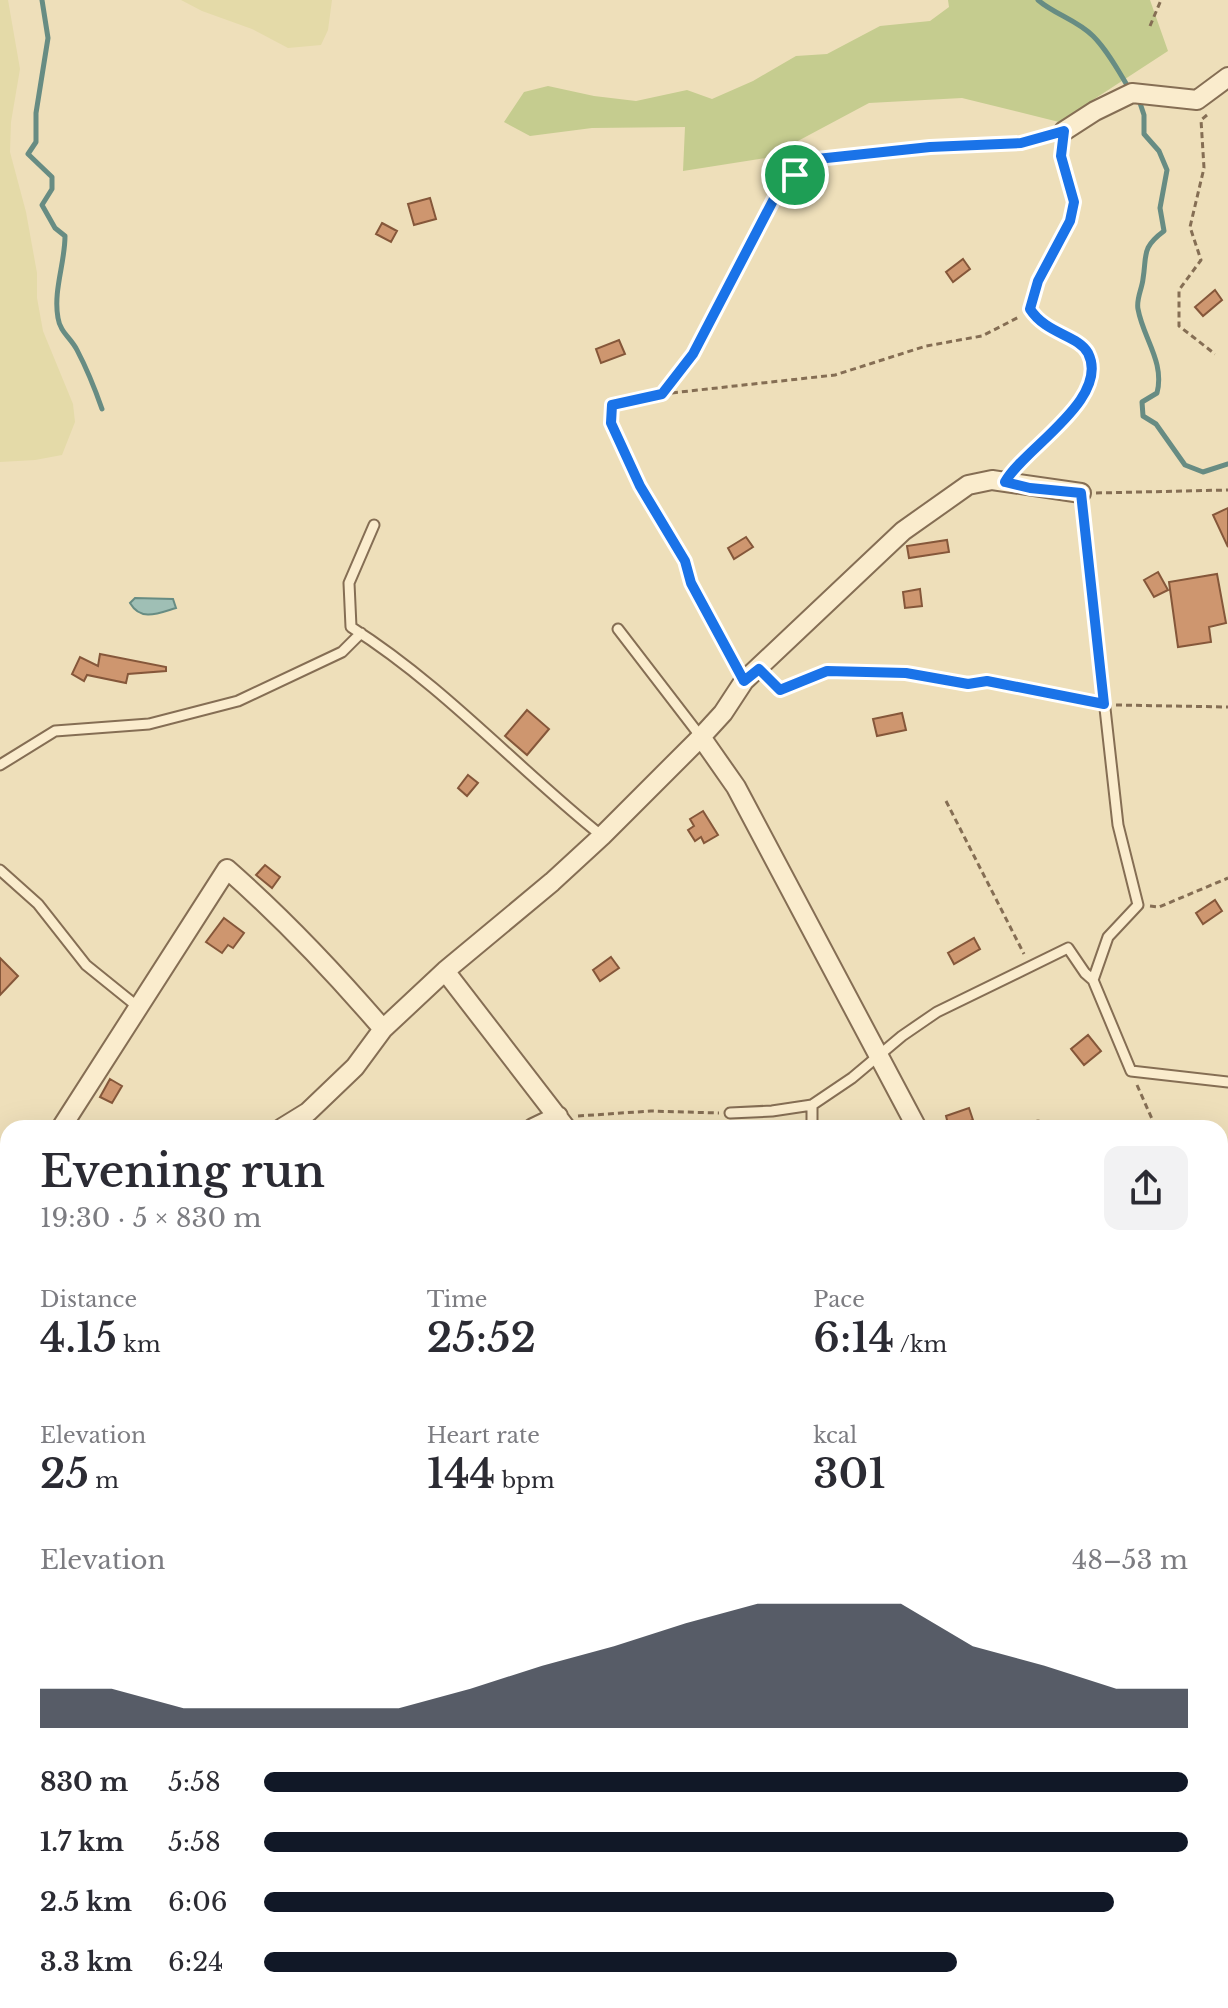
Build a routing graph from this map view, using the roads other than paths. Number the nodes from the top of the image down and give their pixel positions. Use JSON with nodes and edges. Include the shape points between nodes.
{"nodes":[{"id":1,"x":1228,"y":77,"type":"edge"},
{"id":2,"x":1064,"y":131,"type":"joint"},
{"id":3,"x":1005,"y":482,"type":"junction"},
{"id":4,"x":1081,"y":493,"type":"joint"},
{"id":5,"x":374,"y":525,"type":"dead end"},
{"id":6,"x":618,"y":629,"type":"dead end"},
{"id":7,"x":361,"y":633,"type":"junction"},
{"id":8,"x":701,"y":737,"type":"junction"},
{"id":9,"x":0,"y":765,"type":"edge"},
{"id":10,"x":602,"y":836,"type":"junction"},
{"id":11,"x":0,"y":870,"type":"edge"},
{"id":12,"x":445,"y":971,"type":"junction"},
{"id":13,"x":1093,"y":980,"type":"junction"},
{"id":14,"x":138,"y":1007,"type":"junction"},
{"id":15,"x":383,"y":1029,"type":"junction"},
{"id":16,"x":878,"y":1056,"type":"junction"},
{"id":17,"x":1228,"y":1082,"type":"edge"},
{"id":18,"x":812,"y":1105,"type":"junction"},
{"id":19,"x":730,"y":1113,"type":"road end"},
{"id":20,"x":66,"y":1120,"type":"edge"},
{"id":21,"x":295,"y":1120,"type":"edge"},
{"id":22,"x":560,"y":1120,"type":"edge"},
{"id":23,"x":812,"y":1120,"type":"edge"},
{"id":24,"x":913,"y":1120,"type":"edge"}],
"edges":[{"from":1,"to":2,"type":"street","via":[[1197,100],[1132,93]]},
{"from":2,"to":3,"type":"lane","via":[[1061,156],[1074,202],[1030,309],[1037,320],[1079,342],[1092,366],[1073,410]]},
{"from":3,"to":4,"type":"street"},
{"from":3,"to":8,"type":"street","via":[[968,485],[903,531],[751,675]]},
{"from":4,"to":13,"type":"lane","via":[[1118,825],[1138,905],[1108,937]]},
{"from":5,"to":7,"type":"lane","via":[[349,583],[351,627]]},
{"from":6,"to":8,"type":"lane"},
{"from":7,"to":9,"type":"lane","via":[[342,652],[238,701],[149,724],[55,731]]},
{"from":7,"to":10,"type":"lane","via":[[454,703]]},
{"from":8,"to":10,"type":"street"},
{"from":8,"to":16,"type":"street","via":[[736,787]]},
{"from":10,"to":12,"type":"street"},
{"from":11,"to":14,"type":"lane","via":[[38,904],[86,965]]},
{"from":12,"to":15,"type":"street"},
{"from":12,"to":22,"type":"street"},
{"from":13,"to":16,"type":"lane","via":[[1068,948],[937,1012]]},
{"from":13,"to":17,"type":"lane","via":[[1131,1071]]},
{"from":14,"to":15,"type":"street","via":[[227,869],[279,915]]},
{"from":14,"to":20,"type":"street"},
{"from":15,"to":21,"type":"street","via":[[355,1067]]},
{"from":16,"to":18,"type":"lane"},
{"from":16,"to":24,"type":"street"},
{"from":18,"to":19,"type":"lane"},
{"from":18,"to":23,"type":"lane"}]}
